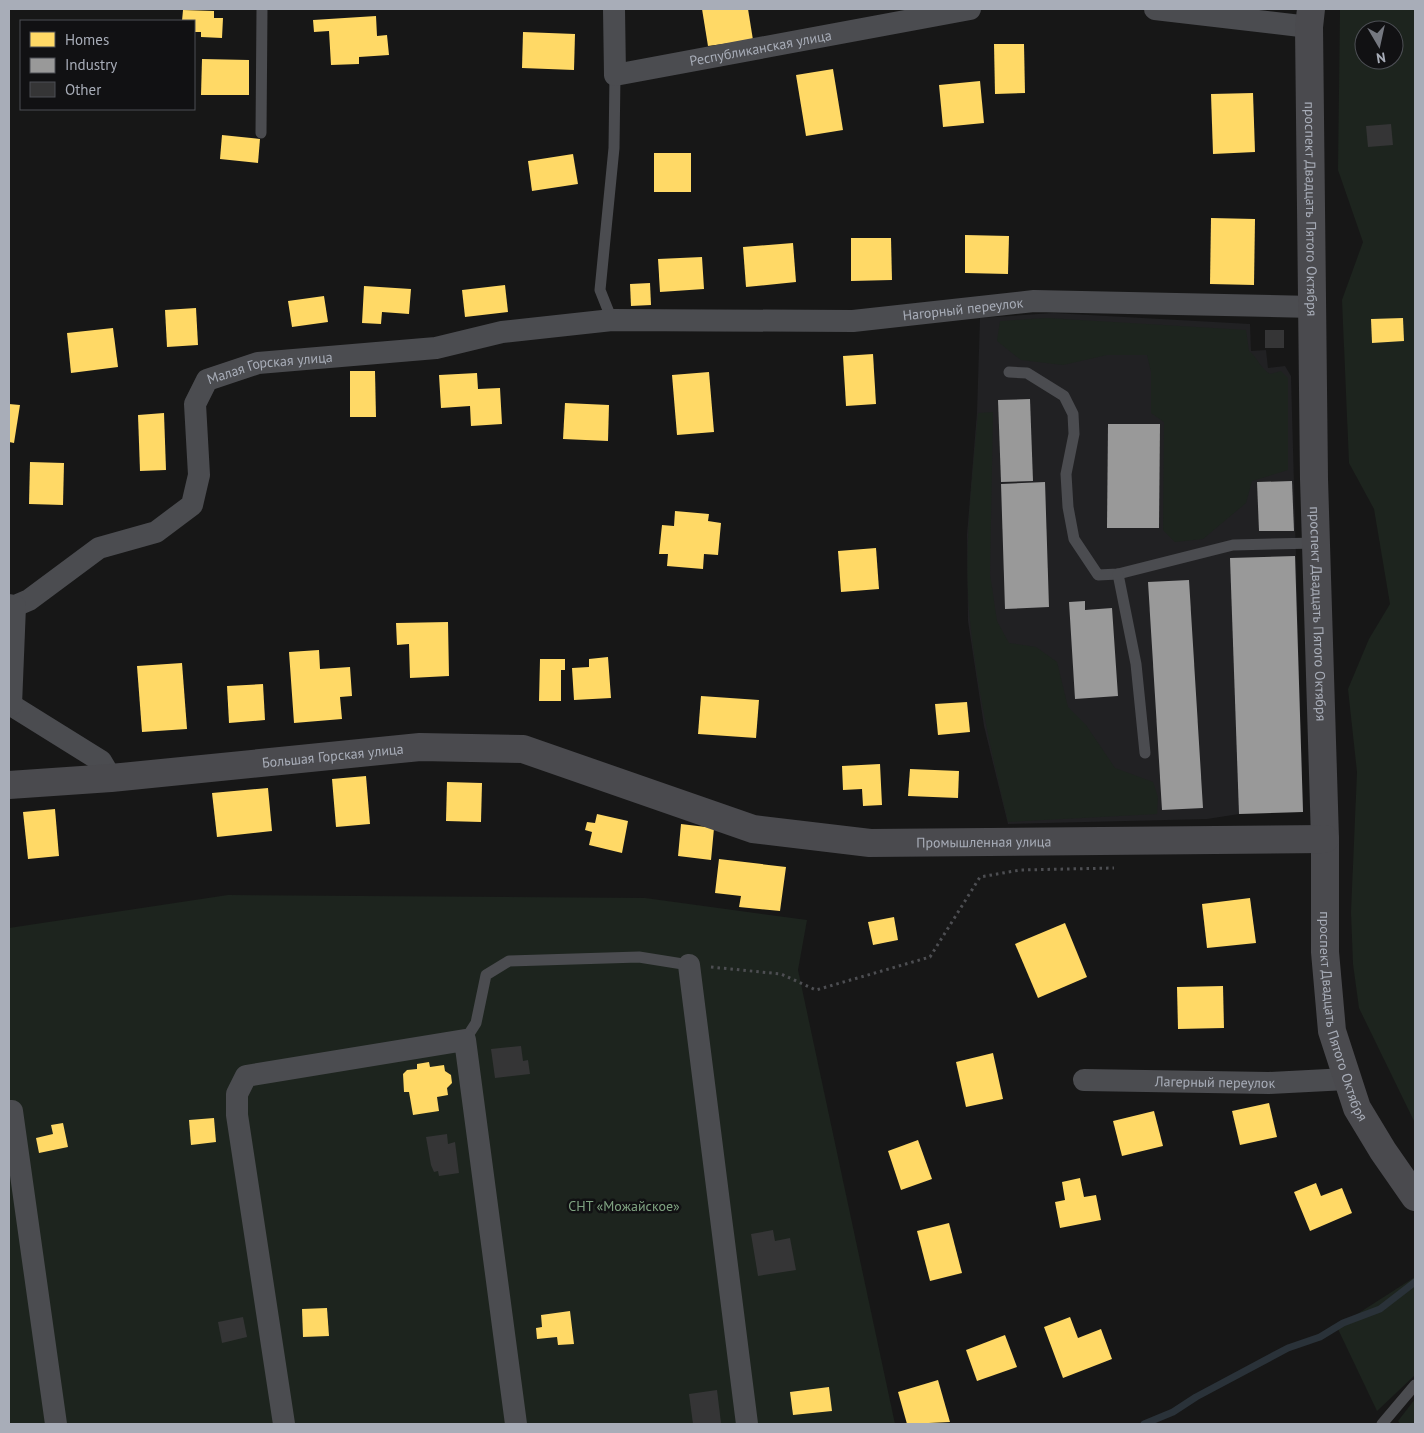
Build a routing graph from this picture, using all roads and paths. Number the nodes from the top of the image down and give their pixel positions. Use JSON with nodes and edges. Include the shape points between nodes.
{"nodes":[{"id":1,"x":262,"y":9,"type":"edge"},
{"id":2,"x":614,"y":9,"type":"edge"},
{"id":3,"x":970,"y":9,"type":"edge"},
{"id":4,"x":1155,"y":9,"type":"edge"},
{"id":5,"x":1310,"y":18,"type":"edge"},
{"id":6,"x":615,"y":75,"type":"junction"},
{"id":7,"x":261,"y":133,"type":"dead end"},
{"id":8,"x":1313,"y":307,"type":"junction"},
{"id":9,"x":612,"y":320,"type":"junction"},
{"id":10,"x":1010,"y":372,"type":"dead end"},
{"id":11,"x":1316,"y":542,"type":"junction"},
{"id":12,"x":1118,"y":574,"type":"junction"},
{"id":13,"x":12,"y":605,"type":"edge"},
{"id":14,"x":10,"y":706,"type":"edge"},
{"id":15,"x":1145,"y":753,"type":"dead end"},
{"id":16,"x":111,"y":778,"type":"junction"},
{"id":17,"x":9,"y":785,"type":"edge"},
{"id":18,"x":650,"y":793,"type":"joint"},
{"id":19,"x":1325,"y":839,"type":"junction"},
{"id":20,"x":1130,"y":842,"type":"junction"},
{"id":21,"x":689,"y":965,"type":"junction"},
{"id":22,"x":465,"y":1040,"type":"junction"},
{"id":23,"x":1347,"y":1079,"type":"junction"},
{"id":24,"x":1084,"y":1080,"type":"dead end"},
{"id":25,"x":12,"y":1111,"type":"dead end"},
{"id":26,"x":1415,"y":1197,"type":"edge"},
{"id":27,"x":1415,"y":1385,"type":"edge"},
{"id":28,"x":56,"y":1424,"type":"edge"},
{"id":29,"x":284,"y":1424,"type":"edge"},
{"id":30,"x":516,"y":1424,"type":"edge"},
{"id":31,"x":747,"y":1424,"type":"edge"},
{"id":32,"x":1382,"y":1424,"type":"edge"}],
"edges":[{"from":1,"to":7,"type":"lane"},
{"from":2,"to":6,"type":"street"},
{"from":3,"to":6,"type":"street","name":"Республиканская улица"},
{"from":4,"to":5,"type":"street"},
{"from":5,"to":8,"type":"street","name":"проспект Двадцать Пятого Октября"},
{"from":6,"to":9,"type":"lane","via":[[614,148],[600,290]]},
{"from":8,"to":9,"type":"street","name":"Нагорный переулок","via":[[1034,301],[853,321]]},
{"from":8,"to":11,"type":"street","name":"проспект Двадцать Пятого Октября"},
{"from":9,"to":13,"type":"street","name":"Малая Горская улица","via":[[502,332],[436,348],[258,363],[207,380],[195,404],[199,475],[192,505],[156,532],[99,548],[29,600]]},
{"from":10,"to":12,"type":"lane","via":[[1027,373],[1064,396],[1073,414],[1074,434],[1066,474],[1074,539],[1098,575]]},
{"from":11,"to":12,"type":"lane","via":[[1233,545]]},
{"from":11,"to":19,"type":"street","name":"проспект Двадцать Пятого Октября"},
{"from":12,"to":15,"type":"lane","via":[[1136,664]]},
{"from":13,"to":14,"type":"street"},
{"from":14,"to":16,"type":"street","via":[[102,761]]},
{"from":16,"to":17,"type":"street","name":"Большая Горская улица"},
{"from":16,"to":18,"type":"street","name":"Большая Горская улица","via":[[420,747],[523,749]]},
{"from":18,"to":20,"type":"street","name":"Промышленная улица","via":[[754,829],[870,843]]},
{"from":19,"to":20,"type":"street","name":"Промышленная улица"},
{"from":19,"to":23,"type":"street","name":"проспект Двадцать Пятого Октября","via":[[1325,952],[1332,1031]]},
{"from":20,"to":21,"type":"path","via":[[1114,868],[1020,870],[980,878],[930,957],[816,990],[781,974]]},
{"from":21,"to":22,"type":"lane","via":[[639,957],[509,961],[486,975],[476,1023]]},
{"from":21,"to":31,"type":"street"},
{"from":22,"to":29,"type":"street","via":[[246,1076],[237,1094],[237,1115]]},
{"from":22,"to":30,"type":"street"},
{"from":23,"to":24,"type":"street","name":"Лагерный переулок","via":[[1269,1083]]},
{"from":23,"to":26,"type":"street","name":"проспект Двадцать Пятого Октября","via":[[1357,1108]]},
{"from":25,"to":28,"type":"street"},
{"from":27,"to":32,"type":"lane"}]}
